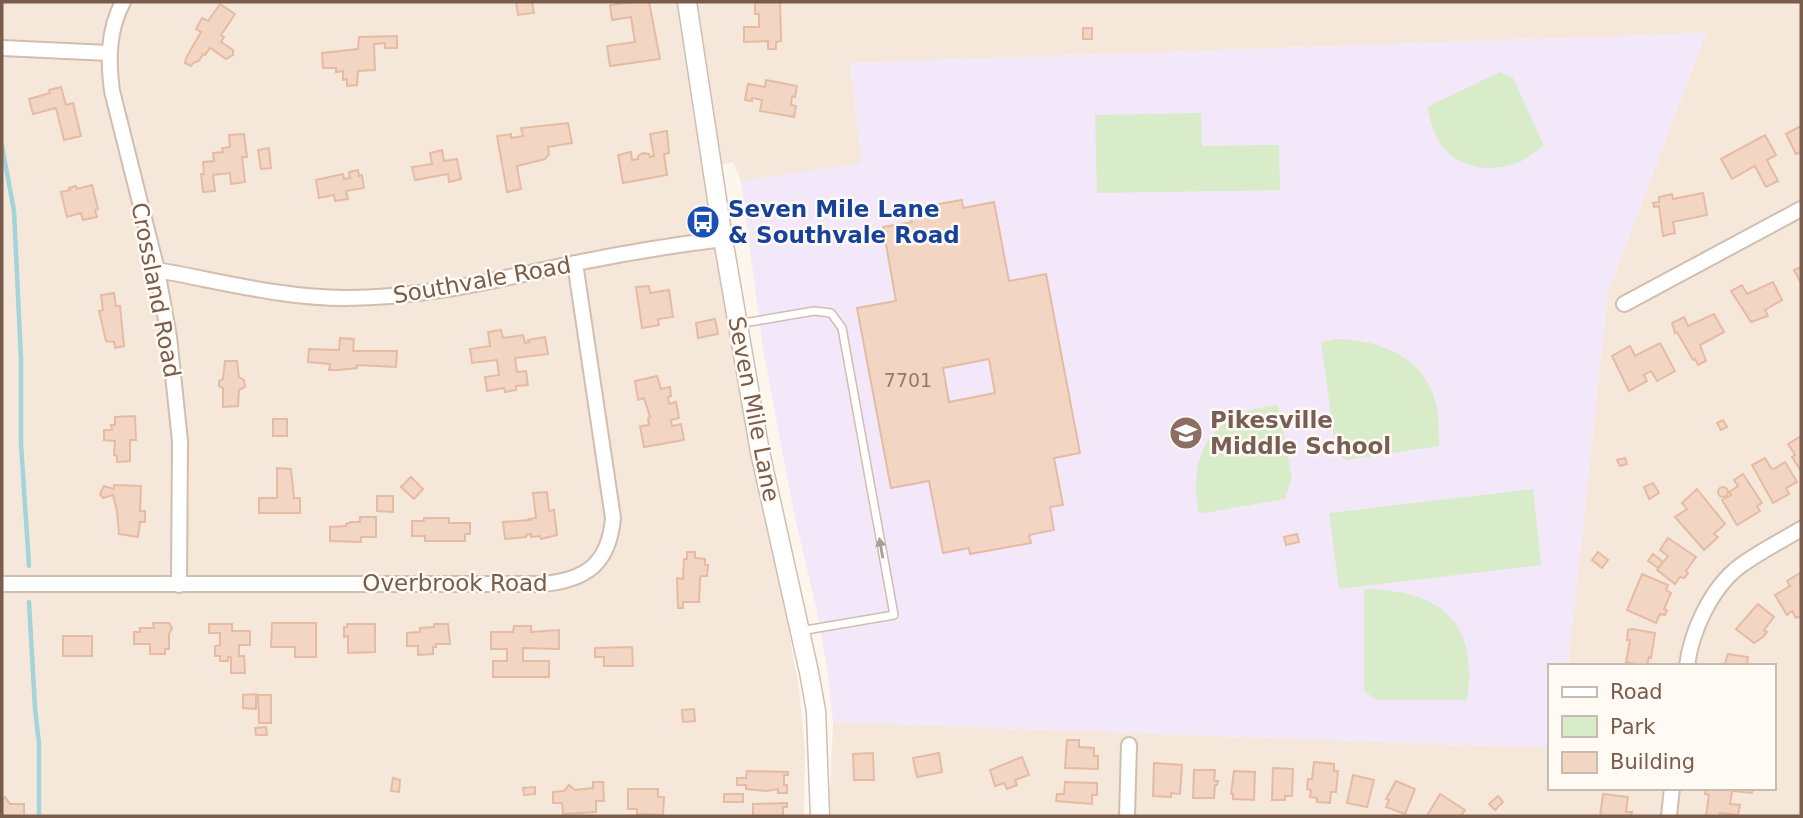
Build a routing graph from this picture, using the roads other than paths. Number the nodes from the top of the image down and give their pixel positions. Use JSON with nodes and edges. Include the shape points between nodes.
{"nodes":[{"id":1,"x":123,"y":2,"type":"edge"},
{"id":2,"x":687,"y":2,"type":"edge"},
{"id":3,"x":2,"y":48,"type":"edge"},
{"id":4,"x":109,"y":53,"type":"junction"},
{"id":5,"x":1801,"y":209,"type":"edge"},
{"id":6,"x":723,"y":239,"type":"junction"},
{"id":7,"x":575,"y":263,"type":"junction"},
{"id":8,"x":157,"y":270,"type":"junction"},
{"id":9,"x":1624,"y":304,"type":"dead end"},
{"id":10,"x":738,"y":324,"type":"junction"},
{"id":11,"x":1801,"y":528,"type":"edge"},
{"id":12,"x":2,"y":584,"type":"edge"},
{"id":13,"x":179,"y":584,"type":"junction"},
{"id":14,"x":800,"y":631,"type":"junction"},
{"id":15,"x":1687,"y":664,"type":"edge"},
{"id":16,"x":1129,"y":745,"type":"dead end"},
{"id":17,"x":1672,"y":790,"type":"edge"},
{"id":18,"x":820,"y":816,"type":"edge"},
{"id":19,"x":1127,"y":816,"type":"edge"},
{"id":20,"x":1669,"y":816,"type":"edge"}],
"edges":[{"from":1,"to":4,"type":"street","name":"Crossland Road"},
{"from":2,"to":6,"type":"street","name":"Seven Mile Lane"},
{"from":3,"to":4,"type":"street"},
{"from":4,"to":8,"type":"street","name":"Crossland Road","via":[[112,91]]},
{"from":5,"to":9,"type":"street"},
{"from":6,"to":7,"type":"street","name":"Southvale Road"},
{"from":6,"to":10,"type":"street","name":"Seven Mile Lane"},
{"from":7,"to":8,"type":"street","name":"Southvale Road","via":[[445,291],[345,298],[247,289]]},
{"from":7,"to":13,"type":"street","name":"Overbrook Road","via":[[613,518],[607,546],[589,570],[577,578],[543,584]]},
{"from":8,"to":13,"type":"street","name":"Crossland Road","via":[[180,441]]},
{"from":10,"to":14,"type":"street","name":"Seven Mile Lane","via":[[760,452]]},
{"from":14,"to":10,"type":"lane","one_way":true,"via":[[894,615],[842,328],[831,313],[814,311]]},
{"from":11,"to":15,"type":"street","via":[[1738,567],[1723,583],[1693,638]]},
{"from":12,"to":13,"type":"street","name":"Overbrook Road"},
{"from":14,"to":18,"type":"street","name":"Seven Mile Lane","via":[[816,711]]},
{"from":16,"to":19,"type":"street"},
{"from":17,"to":20,"type":"street"}]}
